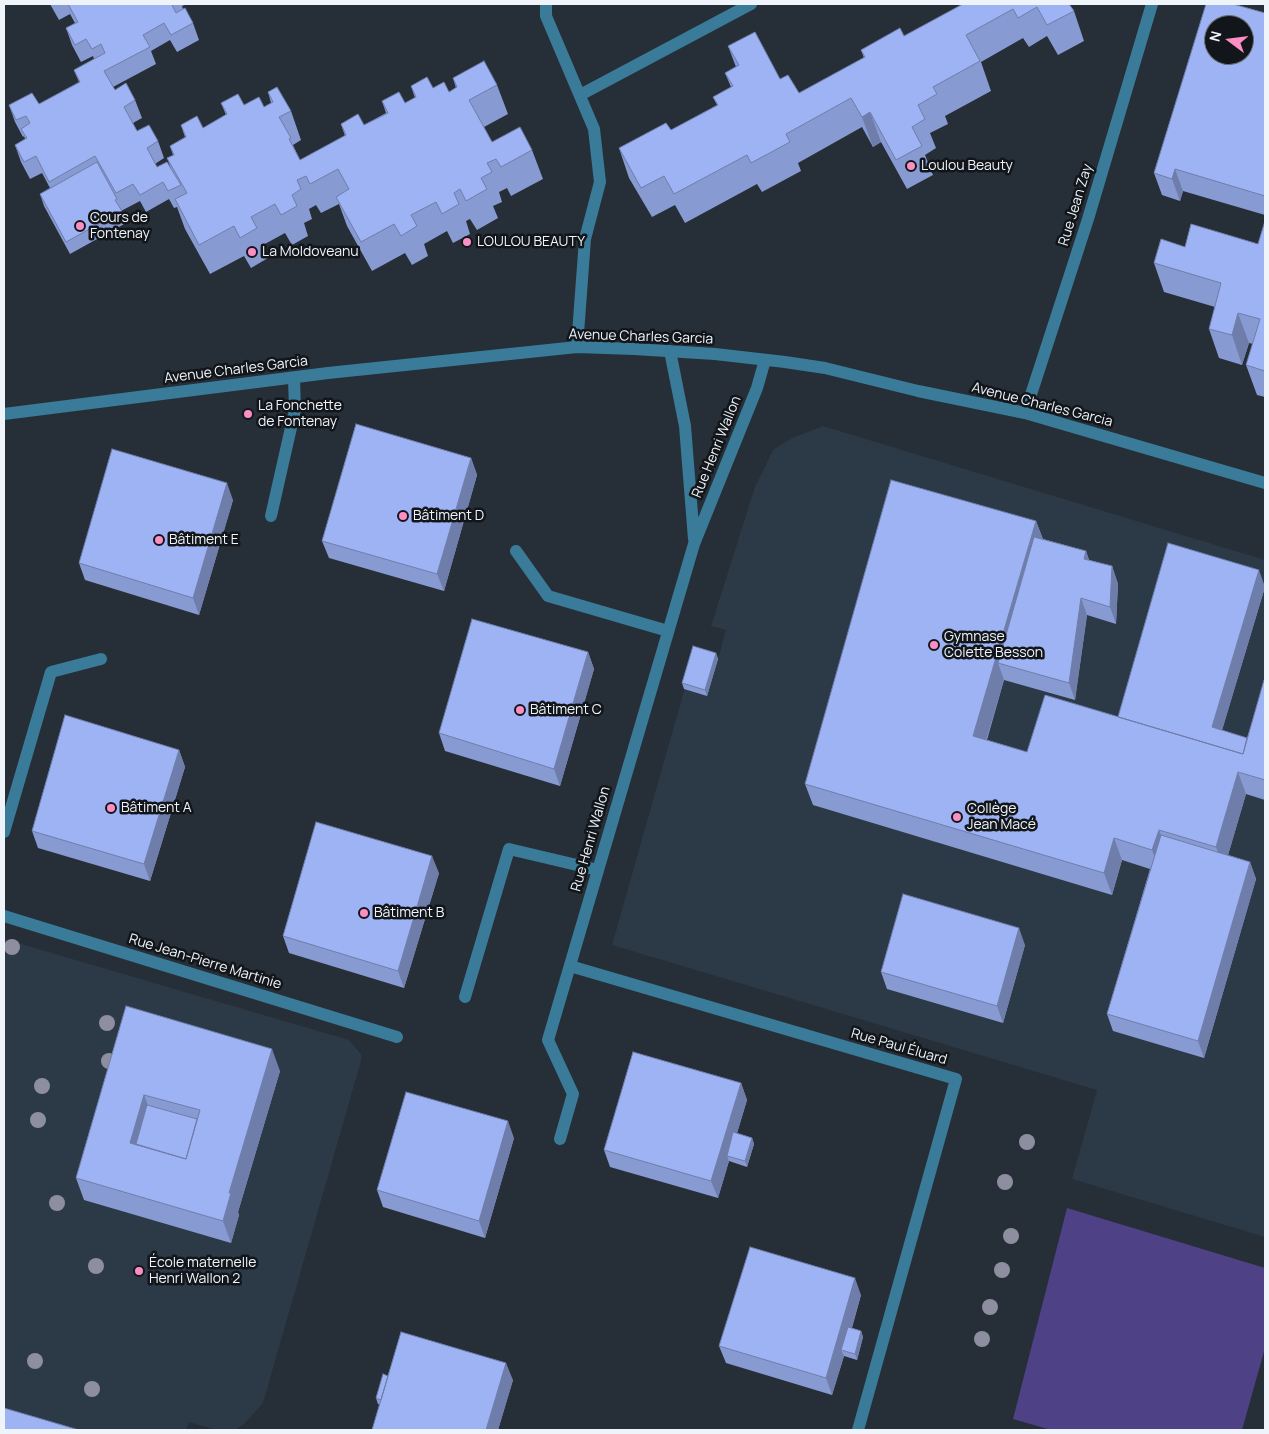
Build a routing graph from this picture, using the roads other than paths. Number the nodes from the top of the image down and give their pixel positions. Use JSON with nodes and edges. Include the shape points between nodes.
{"nodes":[{"id":1,"x":546,"y":4,"type":"edge"},
{"id":2,"x":751,"y":4,"type":"edge"},
{"id":3,"x":1152,"y":4,"type":"edge"},
{"id":4,"x":580,"y":96,"type":"junction"},
{"id":5,"x":577,"y":347,"type":"junction"},
{"id":6,"x":670,"y":351,"type":"junction"},
{"id":7,"x":765,"y":360,"type":"junction"},
{"id":8,"x":294,"y":378,"type":"junction"},
{"id":9,"x":1025,"y":413,"type":"junction"},
{"id":10,"x":4,"y":414,"type":"edge"},
{"id":11,"x":1265,"y":483,"type":"edge"},
{"id":12,"x":271,"y":516,"type":"dead end"},
{"id":13,"x":694,"y":544,"type":"junction"},
{"id":14,"x":516,"y":551,"type":"dead end"},
{"id":15,"x":668,"y":631,"type":"junction"},
{"id":16,"x":101,"y":659,"type":"dead end"},
{"id":17,"x":4,"y":832,"type":"edge"},
{"id":18,"x":598,"y":870,"type":"junction"},
{"id":19,"x":4,"y":916,"type":"edge"},
{"id":20,"x":570,"y":966,"type":"junction"},
{"id":21,"x":465,"y":997,"type":"dead end"},
{"id":22,"x":397,"y":1038,"type":"dead end"},
{"id":23,"x":560,"y":1139,"type":"dead end"},
{"id":24,"x":858,"y":1430,"type":"edge"}],
"edges":[{"from":1,"to":4,"type":"street","via":[[546,16]]},
{"from":2,"to":4,"type":"street"},
{"from":3,"to":9,"type":"street","name":"Rue Jean Zay"},
{"from":4,"to":5,"type":"street","via":[[594,129],[600,182],[585,239]]},
{"from":5,"to":6,"type":"street","name":"Avenue Charles Garcia"},
{"from":5,"to":8,"type":"street","name":"Avenue Charles Garcia"},
{"from":6,"to":7,"type":"street","name":"Avenue Charles Garcia"},
{"from":6,"to":13,"type":"street","name":"Rue Henri Wallon","via":[[686,426]]},
{"from":7,"to":9,"type":"street","name":"Avenue Charles Garcia","via":[[825,368]]},
{"from":7,"to":13,"type":"street","name":"Rue Henri Wallon","via":[[757,388]]},
{"from":8,"to":10,"type":"street","name":"Avenue Charles Garcia"},
{"from":8,"to":12,"type":"street","via":[[295,410]]},
{"from":9,"to":11,"type":"street","name":"Avenue Charles Garcia"},
{"from":13,"to":15,"type":"street","name":"Rue Henri Wallon"},
{"from":14,"to":15,"type":"street","via":[[548,596]]},
{"from":15,"to":18,"type":"street","name":"Rue Henri Wallon"},
{"from":16,"to":17,"type":"street","via":[[52,672]]},
{"from":18,"to":20,"type":"street","name":"Rue Henri Wallon"},
{"from":18,"to":21,"type":"street","via":[[509,849]]},
{"from":19,"to":22,"type":"street","name":"Rue Jean-Pierre Martinie"},
{"from":20,"to":23,"type":"street","name":"Rue Henri Wallon","via":[[548,1040],[573,1094]]},
{"from":20,"to":24,"type":"street","name":"Rue Paul Éluard","via":[[956,1079]]}]}
